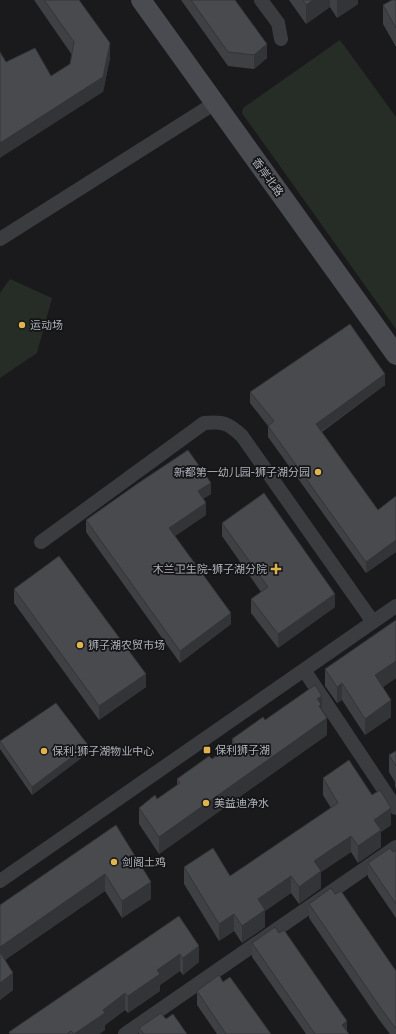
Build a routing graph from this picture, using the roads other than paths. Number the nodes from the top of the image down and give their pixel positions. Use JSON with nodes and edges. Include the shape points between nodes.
{"nodes":[{"id":1,"x":141,"y":0,"type":"edge"},
{"id":2,"x":262,"y":0,"type":"edge"},
{"id":3,"x":281,"y":39,"type":"dead end"},
{"id":4,"x":215,"y":103,"type":"junction"},
{"id":5,"x":0,"y":239,"type":"edge"},
{"id":6,"x":396,"y":353,"type":"edge"},
{"id":7,"x":41,"y":542,"type":"dead end"},
{"id":8,"x":396,"y":606,"type":"edge"},
{"id":9,"x":373,"y":622,"type":"junction"},
{"id":10,"x":304,"y":670,"type":"junction"},
{"id":11,"x":396,"y":808,"type":"edge"},
{"id":12,"x":396,"y":847,"type":"edge"},
{"id":13,"x":0,"y":881,"type":"edge"},
{"id":14,"x":125,"y":1034,"type":"edge"}],
"edges":[{"from":1,"to":4,"type":"street","name":"香岸北路"},
{"from":2,"to":3,"type":"street","via":[[278,23]]},
{"from":4,"to":5,"type":"street"},
{"from":4,"to":6,"type":"street","name":"香岸北路"},
{"from":7,"to":9,"type":"street","via":[[204,423],[216,422],[231,426],[242,436]]},
{"from":8,"to":9,"type":"street"},
{"from":9,"to":10,"type":"street"},
{"from":10,"to":11,"type":"street"},
{"from":10,"to":13,"type":"street"},
{"from":12,"to":14,"type":"street"}]}
